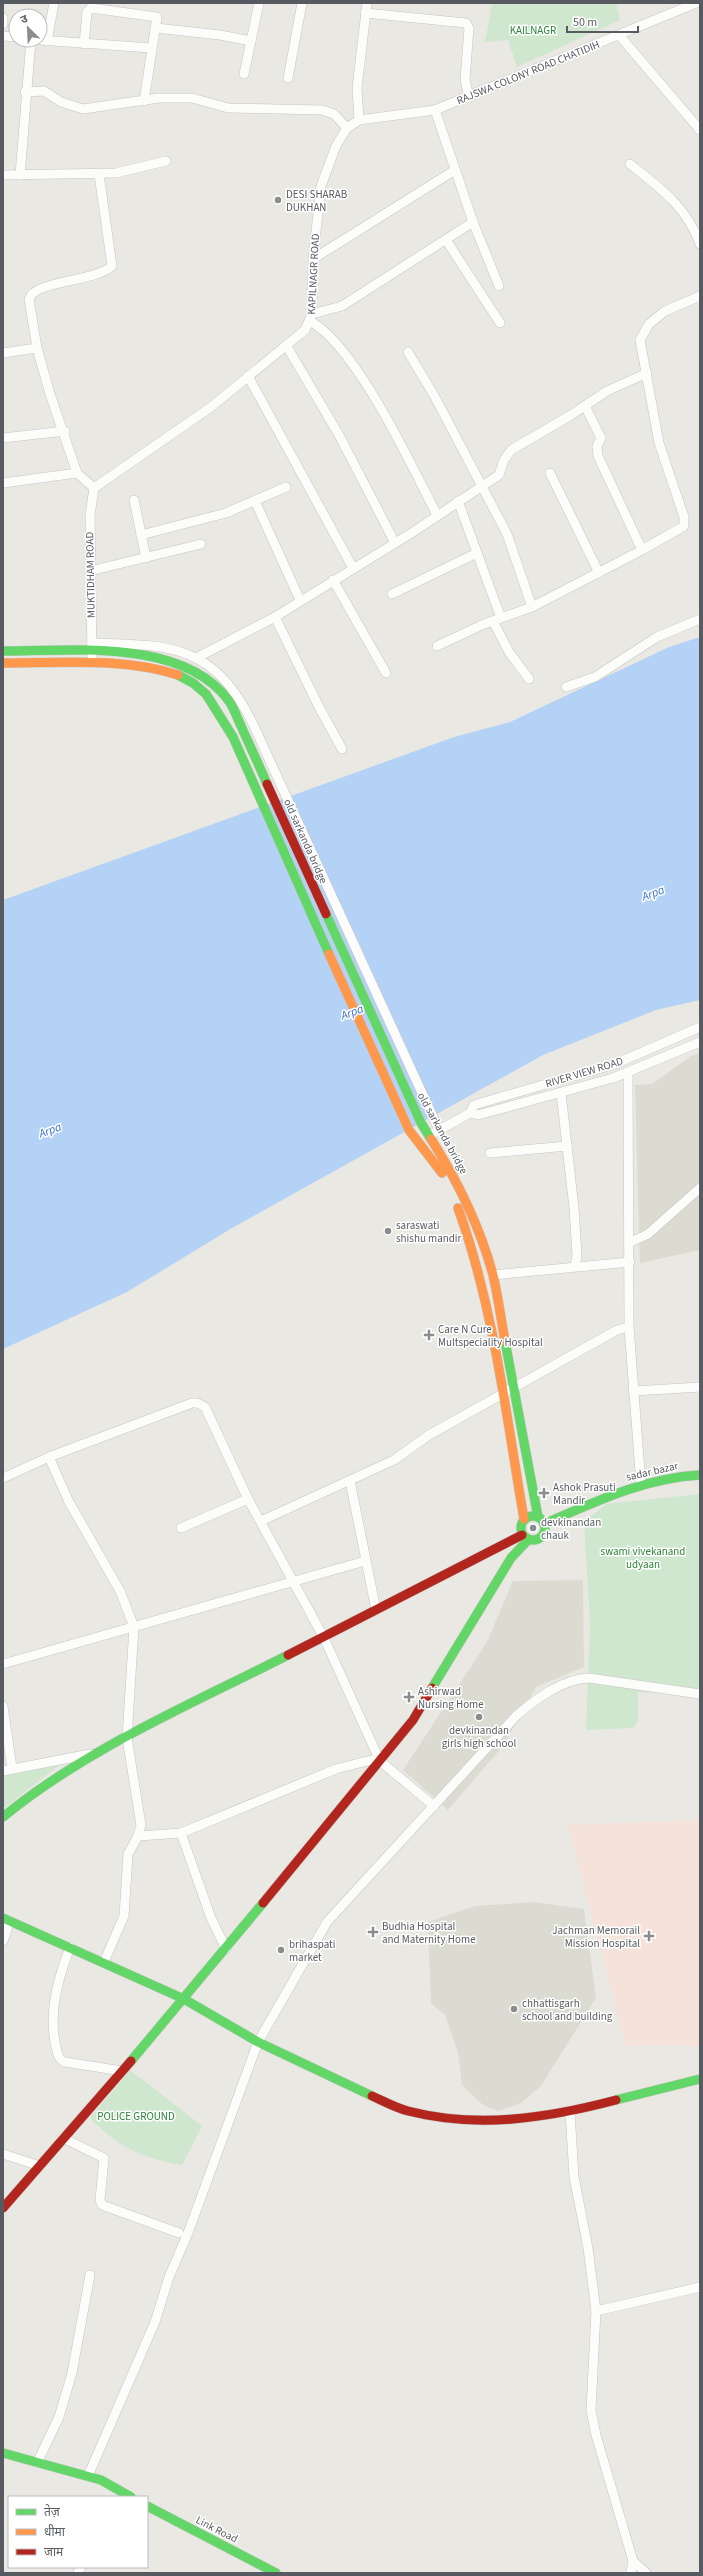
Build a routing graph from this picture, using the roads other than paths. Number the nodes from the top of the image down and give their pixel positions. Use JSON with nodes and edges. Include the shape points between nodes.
{"nodes":[{"id":1,"x":54,"y":3,"type":"edge"},
{"id":2,"x":259,"y":3,"type":"edge"},
{"id":3,"x":302,"y":3,"type":"edge"},
{"id":4,"x":367,"y":3,"type":"edge"},
{"id":5,"x":696,"y":3,"type":"edge"},
{"id":6,"x":365,"y":13,"type":"junction"},
{"id":7,"x":3,"y":18,"type":"edge"},
{"id":8,"x":3,"y":24,"type":"edge"},
{"id":9,"x":48,"y":25,"type":"edge"},
{"id":10,"x":156,"y":28,"type":"junction"},
{"id":11,"x":618,"y":35,"type":"junction"},
{"id":12,"x":48,"y":40,"type":"edge"},
{"id":13,"x":251,"y":41,"type":"junction"},
{"id":14,"x":84,"y":44,"type":"junction"},
{"id":15,"x":30,"y":48,"type":"edge"},
{"id":16,"x":151,"y":48,"type":"junction"},
{"id":17,"x":244,"y":74,"type":"dead end"},
{"id":18,"x":288,"y":78,"type":"dead end"},
{"id":19,"x":25,"y":92,"type":"junction"},
{"id":20,"x":469,"y":97,"type":"junction"},
{"id":21,"x":144,"y":100,"type":"junction"},
{"id":22,"x":449,"y":105,"type":"joint"},
{"id":23,"x":435,"y":110,"type":"junction"},
{"id":24,"x":359,"y":120,"type":"junction"},
{"id":25,"x":347,"y":128,"type":"junction"},
{"id":26,"x":700,"y":130,"type":"edge"},
{"id":27,"x":166,"y":161,"type":"dead end"},
{"id":28,"x":630,"y":164,"type":"dead end"},
{"id":29,"x":455,"y":170,"type":"junction"},
{"id":30,"x":98,"y":174,"type":"junction"},
{"id":31,"x":3,"y":175,"type":"edge"},
{"id":32,"x":20,"y":175,"type":"junction"},
{"id":33,"x":473,"y":222,"type":"junction"},
{"id":34,"x":446,"y":240,"type":"junction"},
{"id":35,"x":700,"y":244,"type":"edge"},
{"id":36,"x":313,"y":259,"type":"junction"},
{"id":37,"x":499,"y":286,"type":"dead end"},
{"id":38,"x":699,"y":299,"type":"edge"},
{"id":39,"x":311,"y":318,"type":"junction"},
{"id":40,"x":500,"y":323,"type":"dead end"},
{"id":41,"x":286,"y":345,"type":"junction"},
{"id":42,"x":37,"y":348,"type":"junction"},
{"id":43,"x":408,"y":352,"type":"dead end"},
{"id":44,"x":3,"y":354,"type":"edge"},
{"id":45,"x":647,"y":373,"type":"junction"},
{"id":46,"x":248,"y":376,"type":"junction"},
{"id":47,"x":585,"y":406,"type":"junction"},
{"id":48,"x":65,"y":431,"type":"junction"},
{"id":49,"x":3,"y":438,"type":"edge"},
{"id":50,"x":77,"y":472,"type":"junction"},
{"id":51,"x":550,"y":473,"type":"dead end"},
{"id":52,"x":3,"y":483,"type":"edge"},
{"id":53,"x":482,"y":487,"type":"junction"},
{"id":54,"x":286,"y":488,"type":"dead end"},
{"id":55,"x":93,"y":492,"type":"junction"},
{"id":56,"x":134,"y":500,"type":"dead end"},
{"id":57,"x":256,"y":501,"type":"junction"},
{"id":58,"x":458,"y":501,"type":"junction"},
{"id":59,"x":437,"y":514,"type":"junction"},
{"id":60,"x":141,"y":535,"type":"junction"},
{"id":61,"x":395,"y":543,"type":"junction"},
{"id":62,"x":201,"y":544,"type":"dead end"},
{"id":63,"x":642,"y":550,"type":"junction"},
{"id":64,"x":477,"y":553,"type":"junction"},
{"id":65,"x":146,"y":558,"type":"junction"},
{"id":66,"x":353,"y":568,"type":"junction"},
{"id":67,"x":90,"y":571,"type":"junction"},
{"id":68,"x":599,"y":573,"type":"junction"},
{"id":69,"x":333,"y":580,"type":"junction"},
{"id":70,"x":392,"y":594,"type":"dead end"},
{"id":71,"x":300,"y":600,"type":"junction"},
{"id":72,"x":532,"y":607,"type":"junction"},
{"id":73,"x":275,"y":617,"type":"junction"},
{"id":74,"x":497,"y":619,"type":"junction"},
{"id":75,"x":700,"y":619,"type":"edge"},
{"id":76,"x":92,"y":643,"type":"junction"},
{"id":77,"x":437,"y":646,"type":"dead end"},
{"id":78,"x":3,"y":651,"type":"edge"},
{"id":79,"x":92,"y":653,"type":"junction"},
{"id":80,"x":198,"y":657,"type":"junction"},
{"id":81,"x":3,"y":663,"type":"edge"},
{"id":82,"x":92,"y":665,"type":"junction"},
{"id":83,"x":386,"y":673,"type":"dead end"},
{"id":84,"x":529,"y":679,"type":"dead end"},
{"id":85,"x":566,"y":686,"type":"dead end"},
{"id":86,"x":342,"y":749,"type":"dead end"},
{"id":87,"x":700,"y":1027,"type":"edge"},
{"id":88,"x":700,"y":1042,"type":"edge"},
{"id":89,"x":628,"y":1074,"type":"junction"},
{"id":90,"x":561,"y":1093,"type":"junction"},
{"id":91,"x":470,"y":1113,"type":"junction"},
{"id":92,"x":439,"y":1130,"type":"junction"},
{"id":93,"x":429,"y":1136,"type":"junction"},
{"id":94,"x":567,"y":1146,"type":"junction"},
{"id":95,"x":490,"y":1153,"type":"dead end"},
{"id":96,"x":700,"y":1188,"type":"edge"},
{"id":97,"x":629,"y":1243,"type":"junction"},
{"id":98,"x":630,"y":1262,"type":"junction"},
{"id":99,"x":575,"y":1266,"type":"junction"},
{"id":100,"x":493,"y":1275,"type":"junction"},
{"id":101,"x":629,"y":1327,"type":"junction"},
{"id":102,"x":512,"y":1387,"type":"junction"},
{"id":103,"x":700,"y":1388,"type":"edge"},
{"id":104,"x":633,"y":1391,"type":"junction"},
{"id":105,"x":501,"y":1394,"type":"junction"},
{"id":106,"x":49,"y":1457,"type":"junction"},
{"id":107,"x":700,"y":1475,"type":"edge"},
{"id":108,"x":3,"y":1478,"type":"edge"},
{"id":109,"x":350,"y":1481,"type":"junction"},
{"id":110,"x":641,"y":1485,"type":"junction"},
{"id":111,"x":248,"y":1499,"type":"junction"},
{"id":112,"x":538,"y":1517,"type":"junction"},
{"id":113,"x":524,"y":1519,"type":"junction"},
{"id":114,"x":261,"y":1521,"type":"junction"},
{"id":115,"x":544,"y":1524,"type":"junction"},
{"id":116,"x":181,"y":1528,"type":"dead end"},
{"id":117,"x":525,"y":1538,"type":"junction"},
{"id":118,"x":365,"y":1561,"type":"junction"},
{"id":119,"x":294,"y":1583,"type":"junction"},
{"id":120,"x":376,"y":1610,"type":"junction"},
{"id":121,"x":134,"y":1627,"type":"junction"},
{"id":122,"x":324,"y":1638,"type":"junction"},
{"id":123,"x":3,"y":1664,"type":"edge"},
{"id":124,"x":700,"y":1694,"type":"edge"},
{"id":125,"x":3,"y":1706,"type":"edge"},
{"id":126,"x":127,"y":1738,"type":"junction"},
{"id":127,"x":97,"y":1753,"type":"junction"},
{"id":128,"x":380,"y":1761,"type":"junction"},
{"id":129,"x":12,"y":1768,"type":"junction"},
{"id":130,"x":3,"y":1771,"type":"edge"},
{"id":131,"x":44,"y":1787,"type":"junction"},
{"id":132,"x":434,"y":1806,"type":"junction"},
{"id":133,"x":3,"y":1817,"type":"edge"},
{"id":134,"x":3,"y":1826,"type":"edge"},
{"id":135,"x":181,"y":1833,"type":"junction"},
{"id":136,"x":138,"y":1836,"type":"junction"},
{"id":137,"x":7,"y":1920,"type":"edge"},
{"id":138,"x":3,"y":1941,"type":"edge"},
{"id":139,"x":70,"y":1947,"type":"junction"},
{"id":140,"x":226,"y":1949,"type":"junction"},
{"id":141,"x":104,"y":1962,"type":"junction"},
{"id":142,"x":184,"y":1999,"type":"junction"},
{"id":143,"x":258,"y":2042,"type":"junction"},
{"id":144,"x":122,"y":2071,"type":"junction"},
{"id":145,"x":700,"y":2079,"type":"edge"},
{"id":146,"x":570,"y":2112,"type":"junction"},
{"id":147,"x":63,"y":2138,"type":"junction"},
{"id":148,"x":3,"y":2154,"type":"edge"},
{"id":149,"x":40,"y":2166,"type":"junction"},
{"id":150,"x":3,"y":2208,"type":"edge"},
{"id":151,"x":179,"y":2233,"type":"dead end"},
{"id":152,"x":90,"y":2275,"type":"dead end"},
{"id":153,"x":700,"y":2287,"type":"edge"},
{"id":154,"x":596,"y":2311,"type":"junction"},
{"id":155,"x":3,"y":2453,"type":"edge"},
{"id":156,"x":37,"y":2463,"type":"junction"},
{"id":157,"x":88,"y":2476,"type":"junction"},
{"id":158,"x":116,"y":2493,"type":"edge"},
{"id":159,"x":128,"y":2496,"type":"edge"},
{"id":160,"x":148,"y":2507,"type":"edge"},
{"id":161,"x":633,"y":2561,"type":"junction"},
{"id":162,"x":276,"y":2573,"type":"edge"},
{"id":163,"x":631,"y":2573,"type":"edge"},
{"id":164,"x":646,"y":2573,"type":"edge"}],
"edges":[{"from":1,"to":9,"type":"street"},
{"from":2,"to":13,"type":"street"},
{"from":3,"to":18,"type":"street"},
{"from":4,"to":6,"type":"street"},
{"from":5,"to":11,"type":"street","name":"RAJSWA COLONY ROAD CHATIDIH"},
{"from":6,"to":20,"type":"street","via":[[466,23],[469,28],[465,80]]},
{"from":6,"to":24,"type":"street","via":[[357,88]]},
{"from":7,"to":8,"type":"street"},
{"from":10,"to":13,"type":"street"},
{"from":10,"to":14,"type":"street","via":[[158,20],[154,16],[91,8],[87,12]]},
{"from":10,"to":16,"type":"street"},
{"from":11,"to":20,"type":"street","name":"RAJSWA COLONY ROAD CHATIDIH"},
{"from":11,"to":26,"type":"street"},
{"from":12,"to":14,"type":"street"},
{"from":13,"to":17,"type":"street"},
{"from":14,"to":16,"type":"street"},
{"from":15,"to":19,"type":"street"},
{"from":16,"to":21,"type":"street"},
{"from":19,"to":21,"type":"street","via":[[44,91],[61,102],[83,109]]},
{"from":19,"to":32,"type":"street"},
{"from":20,"to":22,"type":"street","name":"RAJSWA COLONY ROAD CHATIDIH"},
{"from":21,"to":25,"type":"street","via":[[192,98],[235,109],[322,110],[334,114]]},
{"from":22,"to":23,"type":"street","name":"KAPILNAGR ROAD"},
{"from":23,"to":24,"type":"street","name":"KAPILNAGR ROAD"},
{"from":23,"to":29,"type":"street"},
{"from":24,"to":25,"type":"street","name":"KAPILNAGR ROAD"},
{"from":25,"to":36,"type":"street","name":"KAPILNAGR ROAD","via":[[336,146],[321,186]]},
{"from":27,"to":30,"type":"street","via":[[142,168]]},
{"from":28,"to":35,"type":"street","via":[[669,194],[684,211]]},
{"from":29,"to":33,"type":"street"},
{"from":29,"to":36,"type":"street"},
{"from":30,"to":32,"type":"street"},
{"from":30,"to":42,"type":"street","via":[[113,265],[82,278],[32,293],[29,299]]},
{"from":31,"to":32,"type":"street"},
{"from":33,"to":34,"type":"street"},
{"from":33,"to":37,"type":"street"},
{"from":34,"to":39,"type":"street","via":[[342,306]]},
{"from":34,"to":40,"type":"street"},
{"from":36,"to":39,"type":"street","name":"KAPILNAGR ROAD"},
{"from":38,"to":45,"type":"street","via":[[665,311],[642,332],[640,348]]},
{"from":39,"to":41,"type":"street","name":"KAPILNAGR ROAD","via":[[305,330]]},
{"from":39,"to":59,"type":"street","via":[[333,340],[368,389]]},
{"from":41,"to":46,"type":"street","name":"KAPILNAGR ROAD"},
{"from":41,"to":61,"type":"street","via":[[339,435]]},
{"from":42,"to":44,"type":"street"},
{"from":42,"to":48,"type":"street","via":[[50,394]]},
{"from":43,"to":53,"type":"street","via":[[435,397]]},
{"from":45,"to":47,"type":"street","via":[[607,391]]},
{"from":45,"to":63,"type":"street","via":[[659,443],[685,522],[680,529]]},
{"from":46,"to":55,"type":"street","name":"KAPILNAGR ROAD","via":[[211,407]]},
{"from":46,"to":66,"type":"street"},
{"from":47,"to":53,"type":"street","via":[[511,450],[499,475]]},
{"from":47,"to":63,"type":"street","via":[[601,438],[597,446],[598,456]]},
{"from":48,"to":49,"type":"street"},
{"from":48,"to":50,"type":"street"},
{"from":50,"to":52,"type":"street"},
{"from":50,"to":55,"type":"street"},
{"from":51,"to":68,"type":"street"},
{"from":53,"to":58,"type":"street"},
{"from":53,"to":72,"type":"street","via":[[507,534]]},
{"from":54,"to":57,"type":"street"},
{"from":55,"to":67,"type":"street","name":"MUKTIDHAM ROAD"},
{"from":56,"to":60,"type":"street"},
{"from":57,"to":60,"type":"street","via":[[226,513]]},
{"from":57,"to":71,"type":"street"},
{"from":58,"to":59,"type":"street"},
{"from":58,"to":64,"type":"street"},
{"from":59,"to":61,"type":"street"},
{"from":60,"to":65,"type":"street"},
{"from":61,"to":66,"type":"street"},
{"from":62,"to":65,"type":"street"},
{"from":63,"to":68,"type":"street"},
{"from":64,"to":70,"type":"street"},
{"from":64,"to":74,"type":"street"},
{"from":65,"to":67,"type":"street"},
{"from":66,"to":69,"type":"street"},
{"from":67,"to":76,"type":"street","name":"MUKTIDHAM ROAD"},
{"from":68,"to":72,"type":"street"},
{"from":69,"to":71,"type":"street"},
{"from":69,"to":83,"type":"street"},
{"from":71,"to":73,"type":"street"},
{"from":72,"to":74,"type":"street"},
{"from":73,"to":80,"type":"street"},
{"from":73,"to":86,"type":"street","via":[[318,707]]},
{"from":74,"to":77,"type":"street"},
{"from":74,"to":84,"type":"street","via":[[509,652]]},
{"from":75,"to":85,"type":"street","via":[[657,637],[595,676]]},
{"from":76,"to":79,"type":"street","name":"MUKTIDHAM ROAD"},
{"from":76,"to":80,"type":"street","via":[[159,646]]},
{"from":78,"to":79,"type":"main road","name":"old sarkanda bridge"},
{"from":79,"to":82,"type":"street","name":"MUKTIDHAM ROAD"},
{"from":79,"to":93,"type":"main road","name":"old sarkanda bridge","via":[[144,656],[174,661],[196,671],[230,702],[345,960]]},
{"from":80,"to":92,"type":"street","via":[[231,688],[246,709]]},
{"from":81,"to":82,"type":"main road"},
{"from":82,"to":105,"type":"main road","via":[[176,674],[193,682],[204,692],[221,715],[254,783],[382,1075],[409,1130],[442,1173],[463,1218],[488,1314]]},
{"from":87,"to":91,"type":"street","name":"RIVER VIEW ROAD","via":[[615,1064],[474,1105]]},
{"from":88,"to":89,"type":"street","name":"RIVER VIEW ROAD"},
{"from":89,"to":90,"type":"street","name":"RIVER VIEW ROAD"},
{"from":89,"to":97,"type":"street"},
{"from":90,"to":91,"type":"street","name":"RIVER VIEW ROAD","via":[[478,1115]]},
{"from":90,"to":94,"type":"street"},
{"from":91,"to":92,"type":"street","name":"RIVER VIEW ROAD"},
{"from":92,"to":93,"type":"street","name":"RIVER VIEW ROAD"},
{"from":93,"to":100,"type":"main road","name":"old sarkanda bridge","via":[[456,1183],[482,1238]]},
{"from":94,"to":95,"type":"street"},
{"from":94,"to":99,"type":"street","via":[[574,1208],[577,1254]]},
{"from":96,"to":97,"type":"street","via":[[648,1234]]},
{"from":97,"to":98,"type":"street"},
{"from":98,"to":99,"type":"street"},
{"from":98,"to":101,"type":"street"},
{"from":99,"to":100,"type":"street"},
{"from":100,"to":102,"type":"main road","name":"old sarkanda bridge"},
{"from":101,"to":102,"type":"street","via":[[617,1330]]},
{"from":101,"to":104,"type":"street"},
{"from":102,"to":105,"type":"street"},
{"from":102,"to":112,"type":"main road","name":"old sarkanda bridge"},
{"from":103,"to":104,"type":"street"},
{"from":104,"to":110,"type":"street"},
{"from":105,"to":109,"type":"street","via":[[429,1435],[394,1460]]},
{"from":105,"to":113,"type":"main road"},
{"from":106,"to":108,"type":"street"},
{"from":106,"to":111,"type":"street","via":[[197,1402],[205,1407]]},
{"from":106,"to":121,"type":"street","via":[[69,1502],[120,1592]]},
{"from":107,"to":110,"type":"main road","name":"sadar bazar","via":[[679,1475]]},
{"from":109,"to":114,"type":"street"},
{"from":109,"to":118,"type":"street"},
{"from":110,"to":115,"type":"main road","name":"sadar bazar","via":[[612,1493]]},
{"from":111,"to":114,"type":"street"},
{"from":111,"to":116,"type":"street"},
{"from":112,"to":113,"type":"main road"},
{"from":112,"to":115,"type":"main road"},
{"from":113,"to":117,"type":"main road","via":[[520,1528]]},
{"from":114,"to":119,"type":"street"},
{"from":115,"to":117,"type":"main road","via":[[542,1537],[537,1540]]},
{"from":117,"to":120,"type":"main road"},
{"from":117,"to":128,"type":"main road","via":[[412,1720]]},
{"from":118,"to":119,"type":"street"},
{"from":118,"to":120,"type":"street"},
{"from":119,"to":121,"type":"street"},
{"from":119,"to":122,"type":"street"},
{"from":120,"to":122,"type":"main road"},
{"from":121,"to":123,"type":"street"},
{"from":121,"to":126,"type":"street"},
{"from":122,"to":126,"type":"main road"},
{"from":122,"to":128,"type":"street"},
{"from":124,"to":132,"type":"street","via":[[595,1679],[572,1681],[546,1694],[516,1716]]},
{"from":125,"to":129,"type":"street"},
{"from":126,"to":127,"type":"main road"},
{"from":126,"to":136,"type":"street","via":[[140,1818]]},
{"from":127,"to":129,"type":"street"},
{"from":127,"to":131,"type":"main road"},
{"from":128,"to":132,"type":"street"},
{"from":128,"to":135,"type":"street","via":[[371,1760],[336,1769]]},
{"from":128,"to":140,"type":"main road"},
{"from":129,"to":130,"type":"street"},
{"from":131,"to":133,"type":"main road","via":[[36,1790]]},
{"from":131,"to":134,"type":"main road","via":[[42,1792]]},
{"from":132,"to":143,"type":"street","via":[[327,1922]]},
{"from":135,"to":136,"type":"street"},
{"from":135,"to":140,"type":"street","via":[[211,1918]]},
{"from":136,"to":141,"type":"street","via":[[128,1854],[124,1916]]},
{"from":137,"to":138,"type":"street"},
{"from":137,"to":139,"type":"main road"},
{"from":139,"to":141,"type":"main road"},
{"from":139,"to":144,"type":"street","via":[[54,1998],[54,2035],[58,2056],[65,2062]]},
{"from":140,"to":142,"type":"main road"},
{"from":141,"to":142,"type":"main road"},
{"from":142,"to":143,"type":"main road"},
{"from":142,"to":144,"type":"main road"},
{"from":143,"to":146,"type":"main road","via":[[325,2076],[407,2111],[482,2121],[512,2120]]},
{"from":143,"to":157,"type":"street","via":[[169,2278],[155,2322]]},
{"from":144,"to":147,"type":"main road"},
{"from":145,"to":146,"type":"main road"},
{"from":146,"to":154,"type":"street","via":[[574,2177],[588,2248]]},
{"from":147,"to":149,"type":"main road"},
{"from":147,"to":151,"type":"street","via":[[104,2158],[100,2200],[102,2205]]},
{"from":148,"to":149,"type":"street"},
{"from":149,"to":150,"type":"main road"},
{"from":152,"to":156,"type":"street","via":[[72,2373],[58,2417]]},
{"from":153,"to":154,"type":"street"},
{"from":154,"to":161,"type":"street","via":[[592,2410],[598,2442]]},
{"from":155,"to":156,"type":"main road"},
{"from":156,"to":157,"type":"main road"},
{"from":157,"to":158,"type":"main road","via":[[101,2480]]},
{"from":158,"to":159,"type":"main road"},
{"from":160,"to":162,"type":"main road","name":"Link Road"},
{"from":161,"to":163,"type":"street"},
{"from":161,"to":164,"type":"street"}]}
